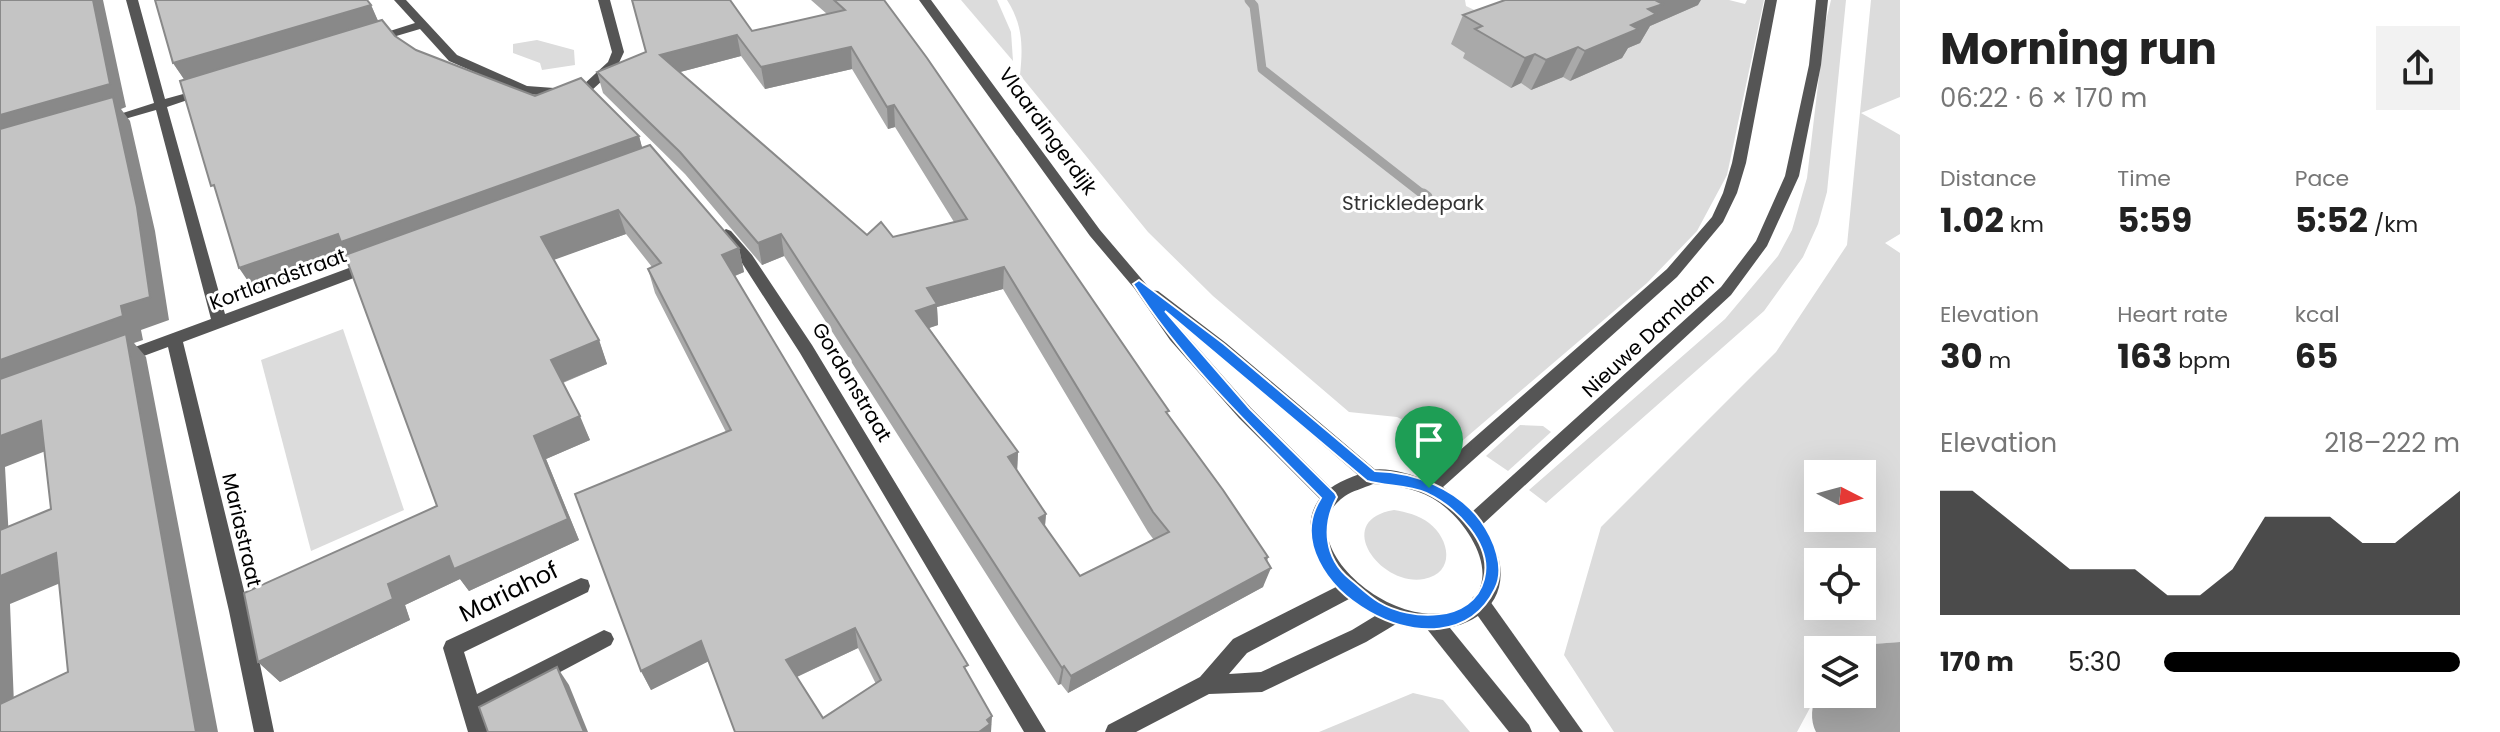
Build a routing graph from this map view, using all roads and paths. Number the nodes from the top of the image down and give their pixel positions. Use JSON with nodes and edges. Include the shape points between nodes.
{"nodes":[{"id":1,"x":132,"y":0,"type":"edge"},
{"id":2,"x":400,"y":0,"type":"edge"},
{"id":3,"x":604,"y":0,"type":"edge"},
{"id":4,"x":925,"y":0,"type":"edge"},
{"id":5,"x":1771,"y":0,"type":"edge"},
{"id":6,"x":1822,"y":0,"type":"edge"},
{"id":7,"x":424,"y":24,"type":"junction"},
{"id":8,"x":353,"y":46,"type":"edge"},
{"id":9,"x":221,"y":87,"type":"edge"},
{"id":10,"x":160,"y":105,"type":"junction"},
{"id":11,"x":87,"y":126,"type":"edge"},
{"id":12,"x":717,"y":224,"type":"edge"},
{"id":13,"x":388,"y":260,"type":"edge"},
{"id":14,"x":1139,"y":284,"type":"junction"},
{"id":15,"x":220,"y":322,"type":"junction"},
{"id":16,"x":174,"y":338,"type":"junction"},
{"id":17,"x":101,"y":365,"type":"edge"},
{"id":18,"x":1372,"y":477,"type":"junction"},
{"id":19,"x":1429,"y":488,"type":"junction"},
{"id":20,"x":1329,"y":497,"type":"junction"},
{"id":21,"x":1473,"y":522,"type":"junction"},
{"id":22,"x":581,"y":586,"type":"dead end"},
{"id":23,"x":1348,"y":590,"type":"junction"},
{"id":24,"x":1480,"y":603,"type":"junction"},
{"id":25,"x":1392,"y":616,"type":"junction"},
{"id":26,"x":1434,"y":623,"type":"junction"},
{"id":27,"x":604,"y":639,"type":"dead end"},
{"id":28,"x":1207,"y":684,"type":"junction"},
{"id":29,"x":471,"y":708,"type":"junction"},
{"id":30,"x":264,"y":732,"type":"edge"},
{"id":31,"x":478,"y":732,"type":"edge"},
{"id":32,"x":1036,"y":732,"type":"edge"},
{"id":33,"x":1115,"y":732,"type":"edge"},
{"id":34,"x":1522,"y":732,"type":"edge"},
{"id":35,"x":1573,"y":732,"type":"edge"}],
"edges":[{"from":1,"to":10,"type":"street"},
{"from":2,"to":7,"type":"street"},
{"from":3,"to":7,"type":"street","via":[[618,52],[592,93],[525,90],[453,58]]},
{"from":4,"to":14,"type":"street","name":"Vlaardingerdijk","via":[[1086,221]]},
{"from":5,"to":19,"type":"street","name":"Nieuwe Damlaan","via":[[1739,163],[1718,219],[1672,273]]},
{"from":6,"to":21,"type":"street","name":"Nieuwe Damlaan","via":[[1815,65],[1792,176],[1762,243],[1726,291]]},
{"from":7,"to":8,"type":"street"},
{"from":9,"to":10,"type":"street"},
{"from":10,"to":11,"type":"street"},
{"from":10,"to":15,"type":"street"},
{"from":12,"to":32,"type":"street","name":"Gordonstraat","via":[[747,259],[806,349]]},
{"from":13,"to":15,"type":"street","name":"Kortlandstraat"},
{"from":14,"to":18,"type":"street","name":"Vlaardingerdijk"},
{"from":14,"to":20,"type":"street","name":"Vlaardingerdijk","via":[[1186,347]]},
{"from":15,"to":16,"type":"street","name":"Kortlandstraat"},
{"from":16,"to":17,"type":"street","name":"Kortlandstraat"},
{"from":16,"to":30,"type":"street","name":"Mariastraat"},
{"from":18,"to":19,"type":"street"},
{"from":18,"to":20,"type":"street","via":[[1341,487]]},
{"from":19,"to":21,"type":"street"},
{"from":20,"to":23,"type":"street","via":[[1321,510],[1319,540],[1328,566]]},
{"from":21,"to":24,"type":"street","via":[[1492,565]]},
{"from":22,"to":29,"type":"street","name":"Mariahof","via":[[453,648]]},
{"from":23,"to":25,"type":"street"},
{"from":23,"to":28,"type":"street","via":[[1240,646]]},
{"from":24,"to":26,"type":"street","via":[[1452,620]]},
{"from":24,"to":35,"type":"street"},
{"from":25,"to":26,"type":"street"},
{"from":25,"to":28,"type":"street","via":[[1262,682]]},
{"from":26,"to":34,"type":"street"},
{"from":27,"to":29,"type":"street"},
{"from":28,"to":33,"type":"street"},
{"from":29,"to":31,"type":"street","name":"Mariahof"}]}
